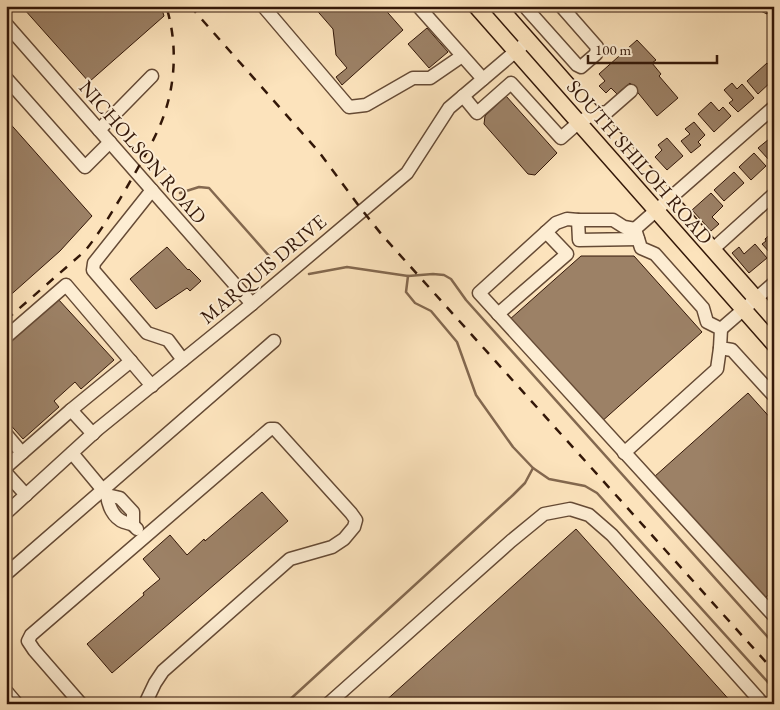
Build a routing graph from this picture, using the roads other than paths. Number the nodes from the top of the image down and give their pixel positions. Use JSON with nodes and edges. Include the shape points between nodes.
{"nodes":[{"id":1,"x":263,"y":6,"type":"edge"},
{"id":2,"x":418,"y":6,"type":"edge"},
{"id":3,"x":476,"y":6,"type":"edge"},
{"id":4,"x":498,"y":6,"type":"edge"},
{"id":5,"x":527,"y":6,"type":"edge"},
{"id":6,"x":561,"y":6,"type":"edge"},
{"id":7,"x":6,"y":25,"type":"edge"},
{"id":8,"x":547,"y":32,"type":"junction"},
{"id":9,"x":530,"y":43,"type":"junction"},
{"id":10,"x":516,"y":52,"type":"junction"},
{"id":11,"x":462,"y":56,"type":"junction"},
{"id":12,"x":152,"y":76,"type":"dead end"},
{"id":13,"x":6,"y":78,"type":"edge"},
{"id":14,"x":483,"y":79,"type":"junction"},
{"id":15,"x":630,"y":91,"type":"dead end"},
{"id":16,"x":463,"y":96,"type":"junction"},
{"id":17,"x":774,"y":107,"type":"edge"},
{"id":18,"x":593,"y":114,"type":"junction"},
{"id":19,"x":578,"y":123,"type":"junction"},
{"id":20,"x":99,"y":130,"type":"junction"},
{"id":21,"x":110,"y":142,"type":"junction"},
{"id":22,"x":152,"y":190,"type":"junction"},
{"id":23,"x":774,"y":194,"type":"edge"},
{"id":24,"x":668,"y":200,"type":"junction"},
{"id":25,"x":656,"y":210,"type":"junction"},
{"id":26,"x":578,"y":220,"type":"junction"},
{"id":27,"x":546,"y":232,"type":"junction"},
{"id":28,"x":637,"y":234,"type":"junction"},
{"id":29,"x":712,"y":250,"type":"junction"},
{"id":30,"x":774,"y":283,"type":"edge"},
{"id":31,"x":756,"y":299,"type":"junction"},
{"id":32,"x":252,"y":304,"type":"junction"},
{"id":33,"x":744,"y":310,"type":"junction"},
{"id":34,"x":498,"y":314,"type":"junction"},
{"id":35,"x":774,"y":319,"type":"edge"},
{"id":36,"x":721,"y":329,"type":"junction"},
{"id":37,"x":6,"y":337,"type":"edge"},
{"id":38,"x":274,"y":341,"type":"dead end"},
{"id":39,"x":774,"y":344,"type":"edge"},
{"id":40,"x":720,"y":348,"type":"junction"},
{"id":41,"x":183,"y":360,"type":"junction"},
{"id":42,"x":131,"y":361,"type":"junction"},
{"id":43,"x":152,"y":386,"type":"junction"},
{"id":44,"x":774,"y":396,"type":"edge"},
{"id":45,"x":71,"y":410,"type":"junction"},
{"id":46,"x":6,"y":434,"type":"edge"},
{"id":47,"x":93,"y":434,"type":"junction"},
{"id":48,"x":22,"y":453,"type":"junction"},
{"id":49,"x":72,"y":453,"type":"junction"},
{"id":50,"x":624,"y":454,"type":"junction"},
{"id":51,"x":6,"y":467,"type":"edge"},
{"id":52,"x":6,"y":473,"type":"edge"},
{"id":53,"x":105,"y":493,"type":"junction"},
{"id":54,"x":26,"y":495,"type":"junction"},
{"id":55,"x":6,"y":513,"type":"edge"},
{"id":56,"x":144,"y":536,"type":"junction"},
{"id":57,"x":6,"y":574,"type":"edge"},
{"id":58,"x":774,"y":616,"type":"edge"},
{"id":59,"x":6,"y":692,"type":"edge"},
{"id":60,"x":18,"y":704,"type":"edge"},
{"id":61,"x":81,"y":704,"type":"edge"},
{"id":62,"x":145,"y":704,"type":"edge"},
{"id":63,"x":328,"y":704,"type":"edge"},
{"id":64,"x":763,"y":704,"type":"edge"}],
"edges":[{"from":1,"to":11,"type":"street","via":[[349,107],[366,104],[413,78],[430,78]]},
{"from":2,"to":11,"type":"street"},
{"from":3,"to":10,"type":"main road","name":"SOUTH SHILOH ROAD"},
{"from":4,"to":9,"type":"main road","name":"SOUTH SHILOH ROAD"},
{"from":5,"to":8,"type":"street"},
{"from":6,"to":8,"type":"street","via":[[597,47],[596,54],[578,65]]},
{"from":7,"to":20,"type":"street","name":"NICHOLSON ROAD"},
{"from":8,"to":9,"type":"street","name":"MARQUIS DRIVE"},
{"from":9,"to":10,"type":"street","name":"MARQUIS DRIVE"},
{"from":9,"to":18,"type":"main road","name":"SOUTH SHILOH ROAD"},
{"from":10,"to":14,"type":"street","name":"MARQUIS DRIVE"},
{"from":10,"to":19,"type":"main road","name":"SOUTH SHILOH ROAD"},
{"from":11,"to":14,"type":"street"},
{"from":12,"to":20,"type":"street"},
{"from":13,"to":21,"type":"street","via":[[85,167]]},
{"from":14,"to":16,"type":"street","name":"MARQUIS DRIVE"},
{"from":15,"to":18,"type":"street","via":[[607,112]]},
{"from":16,"to":19,"type":"street","via":[[477,113],[511,83],[561,138]]},
{"from":16,"to":32,"type":"street","name":"MARQUIS DRIVE","via":[[449,108],[407,173]]},
{"from":17,"to":24,"type":"street"},
{"from":18,"to":19,"type":"street"},
{"from":18,"to":24,"type":"main road","name":"SOUTH SHILOH ROAD"},
{"from":19,"to":25,"type":"main road","name":"SOUTH SHILOH ROAD"},
{"from":20,"to":21,"type":"street","name":"NICHOLSON ROAD"},
{"from":21,"to":22,"type":"street","name":"NICHOLSON ROAD"},
{"from":22,"to":32,"type":"street","name":"NICHOLSON ROAD"},
{"from":22,"to":41,"type":"street","via":[[94,264],[93,270],[147,333],[168,340]]},
{"from":23,"to":29,"type":"street"},
{"from":24,"to":25,"type":"street"},
{"from":24,"to":29,"type":"main road","name":"SOUTH SHILOH ROAD"},
{"from":25,"to":28,"type":"street"},
{"from":25,"to":33,"type":"main road","name":"SOUTH SHILOH ROAD"},
{"from":26,"to":27,"type":"street","via":[[556,223]]},
{"from":26,"to":28,"type":"street","via":[[613,220]]},
{"from":26,"to":28,"type":"street","via":[[579,240]]},
{"from":27,"to":34,"type":"street","via":[[479,292]]},
{"from":27,"to":34,"type":"street","via":[[567,254]]},
{"from":28,"to":36,"type":"street","via":[[641,248],[655,254],[703,308],[707,322]]},
{"from":29,"to":31,"type":"main road","name":"SOUTH SHILOH ROAD"},
{"from":30,"to":31,"type":"street"},
{"from":31,"to":33,"type":"street"},
{"from":31,"to":35,"type":"main road","name":"SOUTH SHILOH ROAD"},
{"from":32,"to":41,"type":"street","name":"MARQUIS DRIVE"},
{"from":33,"to":36,"type":"street"},
{"from":33,"to":39,"type":"main road","name":"SOUTH SHILOH ROAD"},
{"from":34,"to":50,"type":"street"},
{"from":36,"to":40,"type":"street"},
{"from":37,"to":42,"type":"street","via":[[66,285]]},
{"from":38,"to":53,"type":"street"},
{"from":40,"to":44,"type":"street","via":[[732,350]]},
{"from":40,"to":50,"type":"street","via":[[717,369]]},
{"from":41,"to":43,"type":"street","name":"MARQUIS DRIVE"},
{"from":42,"to":43,"type":"street"},
{"from":42,"to":45,"type":"street"},
{"from":43,"to":47,"type":"street","name":"MARQUIS DRIVE"},
{"from":45,"to":47,"type":"street"},
{"from":45,"to":48,"type":"street"},
{"from":46,"to":48,"type":"street"},
{"from":47,"to":49,"type":"street","name":"MARQUIS DRIVE"},
{"from":48,"to":51,"type":"street"},
{"from":49,"to":53,"type":"street"},
{"from":49,"to":54,"type":"street","name":"MARQUIS DRIVE"},
{"from":50,"to":58,"type":"street"},
{"from":52,"to":54,"type":"street"},
{"from":53,"to":56,"type":"street","via":[[120,498],[133,512],[132,523]]},
{"from":53,"to":57,"type":"street"},
{"from":54,"to":55,"type":"street","name":"MARQUIS DRIVE"},
{"from":56,"to":61,"type":"street","via":[[30,634],[28,641],[34,650]]},
{"from":56,"to":62,"type":"street","via":[[270,429],[275,429],[356,520],[354,528],[332,547],[290,559],[163,671]]},
{"from":59,"to":60,"type":"street"},
{"from":63,"to":64,"type":"street","via":[[510,541],[544,514],[570,509],[589,515],[612,535]]}]}
